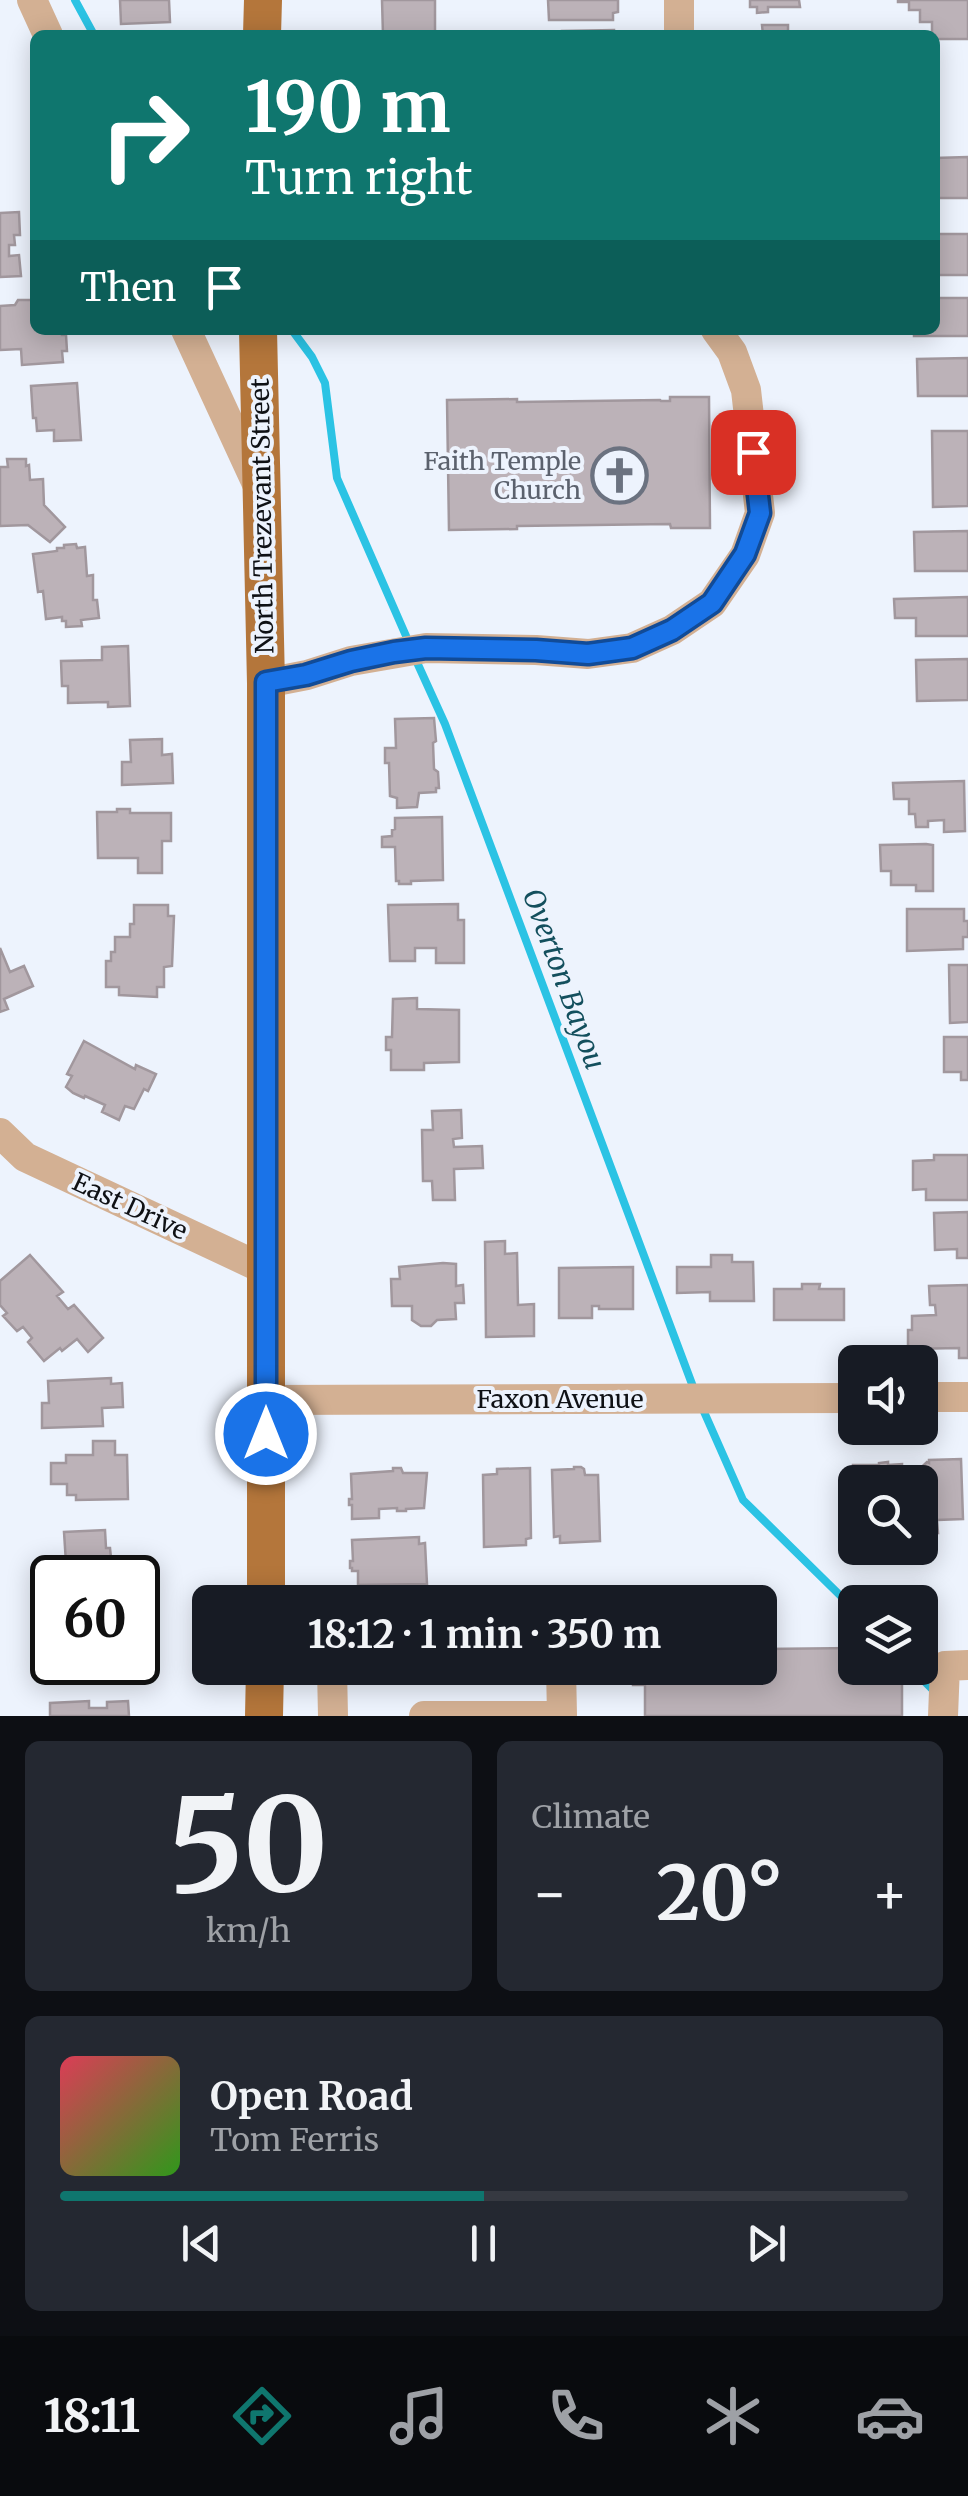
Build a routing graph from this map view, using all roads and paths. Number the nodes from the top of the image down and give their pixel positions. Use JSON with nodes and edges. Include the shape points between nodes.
{"nodes":[{"id":1,"x":32,"y":0,"type":"edge"},
{"id":2,"x":263,"y":0,"type":"edge"},
{"id":3,"x":679,"y":0,"type":"edge"},
{"id":4,"x":46,"y":30,"type":"edge"},
{"id":5,"x":262,"y":30,"type":"edge"},
{"id":6,"x":679,"y":30,"type":"edge"},
{"id":7,"x":188,"y":335,"type":"edge"},
{"id":8,"x":258,"y":335,"type":"edge"},
{"id":9,"x":720,"y":335,"type":"edge"},
{"id":10,"x":260,"y":492,"type":"junction"},
{"id":11,"x":266,"y":682,"type":"junction"},
{"id":12,"x":0,"y":1133,"type":"edge"},
{"id":13,"x":266,"y":1270,"type":"junction"},
{"id":14,"x":938,"y":1397,"type":"edge"},
{"id":15,"x":968,"y":1397,"type":"edge"},
{"id":16,"x":838,"y":1398,"type":"edge"},
{"id":17,"x":265,"y":1400,"type":"junction"},
{"id":18,"x":266,"y":1585,"type":"edge"},
{"id":19,"x":968,"y":1665,"type":"edge"},
{"id":20,"x":265,"y":1685,"type":"edge"},
{"id":21,"x":332,"y":1685,"type":"edge"},
{"id":22,"x":561,"y":1685,"type":"edge"},
{"id":23,"x":264,"y":1716,"type":"edge"},
{"id":24,"x":333,"y":1716,"type":"edge"},
{"id":25,"x":424,"y":1716,"type":"edge"},
{"id":26,"x":446,"y":1716,"type":"edge"},
{"id":27,"x":476,"y":1716,"type":"edge"},
{"id":28,"x":508,"y":1716,"type":"edge"},
{"id":29,"x":562,"y":1716,"type":"edge"},
{"id":30,"x":943,"y":1716,"type":"edge"}],
"edges":[{"from":1,"to":4,"type":"street"},
{"from":2,"to":5,"type":"main road"},
{"from":3,"to":6,"type":"street"},
{"from":7,"to":10,"type":"street"},
{"from":8,"to":10,"type":"main road","name":"North Trezevant Street"},
{"from":9,"to":11,"type":"street","via":[[746,390],[760,513],[745,554],[712,603],[632,648],[588,654],[426,648]]},
{"from":10,"to":11,"type":"main road","name":"North Trezevant Street"},
{"from":11,"to":13,"type":"main road","name":"North Trezevant Street"},
{"from":12,"to":13,"type":"street","name":"East Drive","via":[[26,1157]]},
{"from":13,"to":17,"type":"main road","name":"North Trezevant Street"},
{"from":14,"to":15,"type":"street"},
{"from":16,"to":17,"type":"street","name":"Faxon Avenue"},
{"from":17,"to":18,"type":"main road","name":"North Trezevant Street"},
{"from":19,"to":30,"type":"street","via":[[945,1666]]},
{"from":20,"to":23,"type":"main road"},
{"from":21,"to":24,"type":"street"},
{"from":22,"to":29,"type":"street"},
{"from":25,"to":26,"type":"street"},
{"from":26,"to":27,"type":"street"},
{"from":27,"to":28,"type":"street"},
{"from":28,"to":29,"type":"street"}]}
